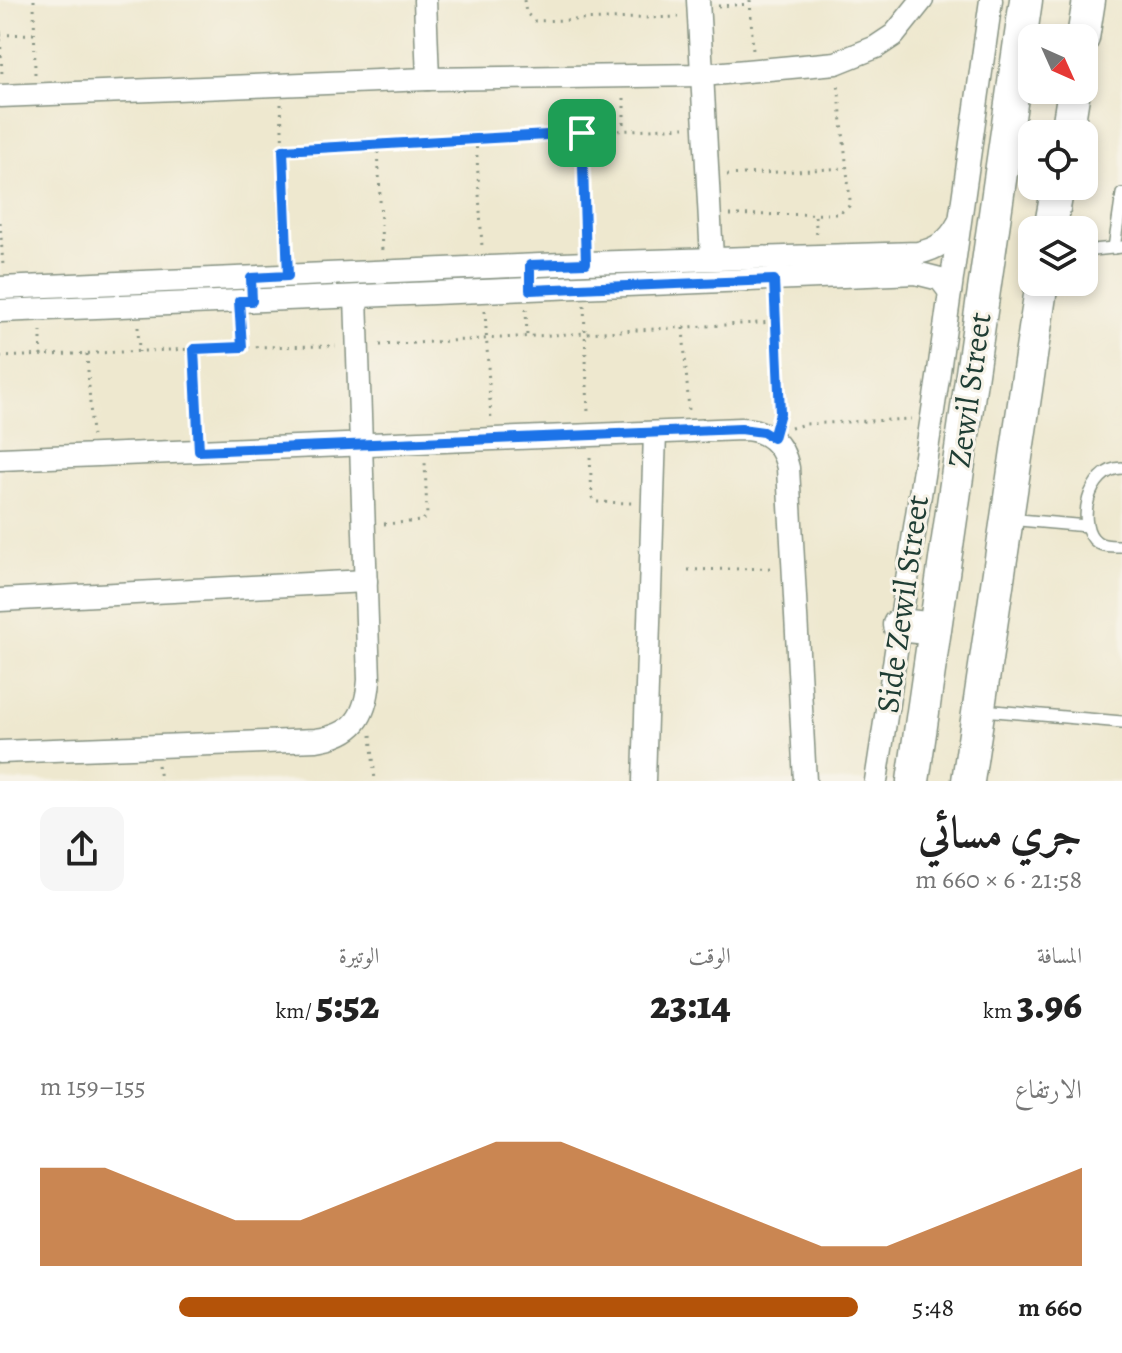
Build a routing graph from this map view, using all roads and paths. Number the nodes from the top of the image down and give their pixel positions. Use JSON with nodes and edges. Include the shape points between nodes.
{"nodes":[{"id":1,"x":34,"y":0,"type":"edge"},
{"id":2,"x":425,"y":0,"type":"edge"},
{"id":3,"x":524,"y":0,"type":"edge"},
{"id":4,"x":922,"y":0,"type":"edge"},
{"id":5,"x":991,"y":0,"type":"edge"},
{"id":6,"x":1026,"y":0,"type":"edge"},
{"id":7,"x":1089,"y":0,"type":"edge"},
{"id":8,"x":750,"y":2,"type":"edge"},
{"id":9,"x":698,"y":8,"type":"edge"},
{"id":10,"x":1085,"y":24,"type":"edge"},
{"id":11,"x":0,"y":34,"type":"edge"},
{"id":12,"x":34,"y":34,"type":"junction"},
{"id":13,"x":836,"y":63,"type":"junction"},
{"id":14,"x":755,"y":70,"type":"junction"},
{"id":15,"x":702,"y":75,"type":"junction"},
{"id":16,"x":624,"y":76,"type":"junction"},
{"id":17,"x":428,"y":79,"type":"junction"},
{"id":18,"x":281,"y":85,"type":"junction"},
{"id":19,"x":35,"y":95,"type":"junction"},
{"id":20,"x":2,"y":96,"type":"edge"},
{"id":21,"x":704,"y":126,"type":"junction"},
{"id":22,"x":624,"y":130,"type":"junction"},
{"id":23,"x":582,"y":133,"type":"junction"},
{"id":24,"x":476,"y":139,"type":"junction"},
{"id":25,"x":378,"y":144,"type":"junction"},
{"id":26,"x":283,"y":150,"type":"junction"},
{"id":27,"x":847,"y":168,"type":"junction"},
{"id":28,"x":707,"y":176,"type":"junction"},
{"id":29,"x":1122,"y":194,"type":"edge"},
{"id":30,"x":710,"y":215,"type":"junction"},
{"id":31,"x":0,"y":222,"type":"edge"},
{"id":32,"x":958,"y":224,"type":"junction"},
{"id":33,"x":1118,"y":247,"type":"edge"},
{"id":34,"x":1098,"y":249,"type":"edge"},
{"id":35,"x":712,"y":258,"type":"junction"},
{"id":36,"x":586,"y":263,"type":"junction"},
{"id":37,"x":530,"y":265,"type":"junction"},
{"id":38,"x":483,"y":267,"type":"junction"},
{"id":39,"x":383,"y":272,"type":"junction"},
{"id":40,"x":288,"y":276,"type":"junction"},
{"id":41,"x":251,"y":278,"type":"junction"},
{"id":42,"x":774,"y":280,"type":"junction"},
{"id":43,"x":2,"y":288,"type":"edge"},
{"id":44,"x":528,"y":290,"type":"junction"},
{"id":45,"x":484,"y":292,"type":"junction"},
{"id":46,"x":950,"y":292,"type":"junction"},
{"id":47,"x":1040,"y":296,"type":"edge"},
{"id":48,"x":356,"y":297,"type":"junction"},
{"id":49,"x":245,"y":301,"type":"junction"},
{"id":50,"x":137,"y":306,"type":"junction"},
{"id":51,"x":41,"y":310,"type":"junction"},
{"id":52,"x":0,"y":311,"type":"edge"},
{"id":53,"x":775,"y":322,"type":"junction"},
{"id":54,"x":683,"y":328,"type":"junction"},
{"id":55,"x":527,"y":337,"type":"junction"},
{"id":56,"x":487,"y":340,"type":"junction"},
{"id":57,"x":358,"y":346,"type":"junction"},
{"id":58,"x":242,"y":347,"type":"junction"},
{"id":59,"x":194,"y":349,"type":"junction"},
{"id":60,"x":139,"y":352,"type":"junction"},
{"id":61,"x":87,"y":354,"type":"junction"},
{"id":62,"x":41,"y":356,"type":"junction"},
{"id":63,"x":0,"y":357,"type":"edge"},
{"id":64,"x":930,"y":418,"type":"junction"},
{"id":65,"x":690,"y":431,"type":"junction"},
{"id":66,"x":655,"y":433,"type":"junction"},
{"id":67,"x":773,"y":438,"type":"junction"},
{"id":68,"x":492,"y":439,"type":"junction"},
{"id":69,"x":424,"y":442,"type":"junction"},
{"id":70,"x":361,"y":445,"type":"junction"},
{"id":71,"x":199,"y":451,"type":"junction"},
{"id":72,"x":93,"y":456,"type":"junction"},
{"id":73,"x":0,"y":459,"type":"edge"},
{"id":74,"x":1122,"y":468,"type":"edge"},
{"id":75,"x":1006,"y":518,"type":"junction"},
{"id":76,"x":364,"y":525,"type":"junction"},
{"id":77,"x":1087,"y":526,"type":"junction"},
{"id":78,"x":1122,"y":546,"type":"edge"},
{"id":79,"x":794,"y":568,"type":"junction"},
{"id":80,"x":688,"y":570,"type":"dead end"},
{"id":81,"x":366,"y":581,"type":"junction"},
{"id":82,"x":0,"y":600,"type":"edge"},
{"id":83,"x":899,"y":625,"type":"junction"},
{"id":84,"x":935,"y":629,"type":"junction"},
{"id":85,"x":368,"y":699,"type":"junction"},
{"id":86,"x":978,"y":710,"type":"junction"},
{"id":87,"x":1122,"y":722,"type":"edge"},
{"id":88,"x":0,"y":752,"type":"edge"},
{"id":89,"x":970,"y":779,"type":"edge"},
{"id":90,"x":375,"y":781,"type":"edge"},
{"id":91,"x":644,"y":781,"type":"edge"},
{"id":92,"x":805,"y":781,"type":"edge"},
{"id":93,"x":876,"y":781,"type":"edge"},
{"id":94,"x":913,"y":781,"type":"edge"}],
"edges":[{"from":1,"to":12,"type":"path"},
{"from":2,"to":17,"type":"street"},
{"from":3,"to":9,"type":"path","via":[[526,13],[535,21]]},
{"from":4,"to":13,"type":"street","via":[[894,35]]},
{"from":5,"to":32,"type":"street","name":"Side Zewil Street"},
{"from":6,"to":84,"type":"main road","name":"Zewil Street"},
{"from":7,"to":10,"type":"main road"},
{"from":8,"to":9,"type":"path"},
{"from":8,"to":14,"type":"path"},
{"from":9,"to":15,"type":"street"},
{"from":11,"to":12,"type":"path"},
{"from":11,"to":20,"type":"path"},
{"from":12,"to":19,"type":"path"},
{"from":13,"to":14,"type":"street"},
{"from":13,"to":27,"type":"path"},
{"from":14,"to":15,"type":"street"},
{"from":15,"to":16,"type":"street"},
{"from":15,"to":21,"type":"street"},
{"from":16,"to":17,"type":"street"},
{"from":16,"to":22,"type":"path"},
{"from":17,"to":18,"type":"street"},
{"from":18,"to":19,"type":"street"},
{"from":18,"to":26,"type":"path"},
{"from":19,"to":20,"type":"street"},
{"from":21,"to":22,"type":"path"},
{"from":21,"to":28,"type":"street"},
{"from":22,"to":23,"type":"path"},
{"from":23,"to":24,"type":"path"},
{"from":23,"to":36,"type":"path"},
{"from":24,"to":25,"type":"path"},
{"from":24,"to":38,"type":"path"},
{"from":25,"to":26,"type":"path"},
{"from":25,"to":39,"type":"path"},
{"from":26,"to":40,"type":"path"},
{"from":27,"to":28,"type":"path"},
{"from":27,"to":30,"type":"path","via":[[849,206],[839,214]]},
{"from":28,"to":30,"type":"street"},
{"from":29,"to":33,"type":"lane"},
{"from":30,"to":35,"type":"street"},
{"from":31,"to":43,"type":"path"},
{"from":32,"to":35,"type":"street","via":[[938,247],[918,253]]},
{"from":32,"to":46,"type":"street","name":"Side Zewil Street"},
{"from":33,"to":34,"type":"lane"},
{"from":35,"to":36,"type":"street"},
{"from":36,"to":37,"type":"street"},
{"from":37,"to":38,"type":"street"},
{"from":37,"to":44,"type":"street"},
{"from":38,"to":39,"type":"street"},
{"from":39,"to":40,"type":"street"},
{"from":40,"to":41,"type":"street"},
{"from":41,"to":43,"type":"street"},
{"from":41,"to":49,"type":"street"},
{"from":42,"to":44,"type":"street"},
{"from":42,"to":46,"type":"street","via":[[924,273],[940,279]]},
{"from":42,"to":53,"type":"path"},
{"from":44,"to":45,"type":"street"},
{"from":44,"to":55,"type":"path"},
{"from":45,"to":48,"type":"street"},
{"from":45,"to":56,"type":"path"},
{"from":46,"to":64,"type":"street","name":"Side Zewil Street"},
{"from":47,"to":75,"type":"main road","name":"Zewil Street"},
{"from":48,"to":49,"type":"street"},
{"from":48,"to":57,"type":"street"},
{"from":49,"to":50,"type":"street"},
{"from":49,"to":58,"type":"path"},
{"from":50,"to":51,"type":"street"},
{"from":50,"to":60,"type":"path"},
{"from":51,"to":52,"type":"street"},
{"from":51,"to":62,"type":"path"},
{"from":53,"to":54,"type":"path"},
{"from":53,"to":67,"type":"path","via":[[780,413]]},
{"from":54,"to":55,"type":"path"},
{"from":54,"to":65,"type":"path"},
{"from":55,"to":56,"type":"path"},
{"from":56,"to":57,"type":"path"},
{"from":56,"to":68,"type":"path"},
{"from":57,"to":58,"type":"path"},
{"from":57,"to":70,"type":"street"},
{"from":58,"to":59,"type":"path"},
{"from":59,"to":60,"type":"path"},
{"from":59,"to":71,"type":"path"},
{"from":60,"to":61,"type":"path"},
{"from":61,"to":62,"type":"path"},
{"from":61,"to":72,"type":"path"},
{"from":62,"to":63,"type":"path"},
{"from":64,"to":67,"type":"path","via":[[805,424]]},
{"from":64,"to":83,"type":"street","name":"Side Zewil Street"},
{"from":65,"to":66,"type":"street"},
{"from":65,"to":67,"type":"street","via":[[752,429]]},
{"from":66,"to":68,"type":"street"},
{"from":66,"to":91,"type":"street"},
{"from":67,"to":79,"type":"street","via":[[788,468]]},
{"from":68,"to":69,"type":"street"},
{"from":69,"to":70,"type":"street"},
{"from":69,"to":76,"type":"path","via":[[427,516],[422,521]]},
{"from":70,"to":71,"type":"street"},
{"from":70,"to":76,"type":"street"},
{"from":71,"to":72,"type":"street"},
{"from":72,"to":73,"type":"street"},
{"from":74,"to":77,"type":"lane","via":[[1105,471],[1092,486]]},
{"from":75,"to":77,"type":"lane"},
{"from":75,"to":86,"type":"main road","name":"Zewil Street"},
{"from":76,"to":81,"type":"street"},
{"from":77,"to":78,"type":"lane","via":[[1102,545]]},
{"from":79,"to":80,"type":"path"},
{"from":79,"to":92,"type":"street"},
{"from":81,"to":82,"type":"street"},
{"from":81,"to":85,"type":"street"},
{"from":83,"to":84,"type":"main road"},
{"from":83,"to":93,"type":"street","name":"Side Zewil Street"},
{"from":84,"to":94,"type":"main road","name":"Zewil Street"},
{"from":85,"to":88,"type":"street","via":[[361,716],[333,737]]},
{"from":85,"to":90,"type":"path"},
{"from":86,"to":87,"type":"lane"},
{"from":86,"to":89,"type":"main road","name":"Zewil Street"}]}
